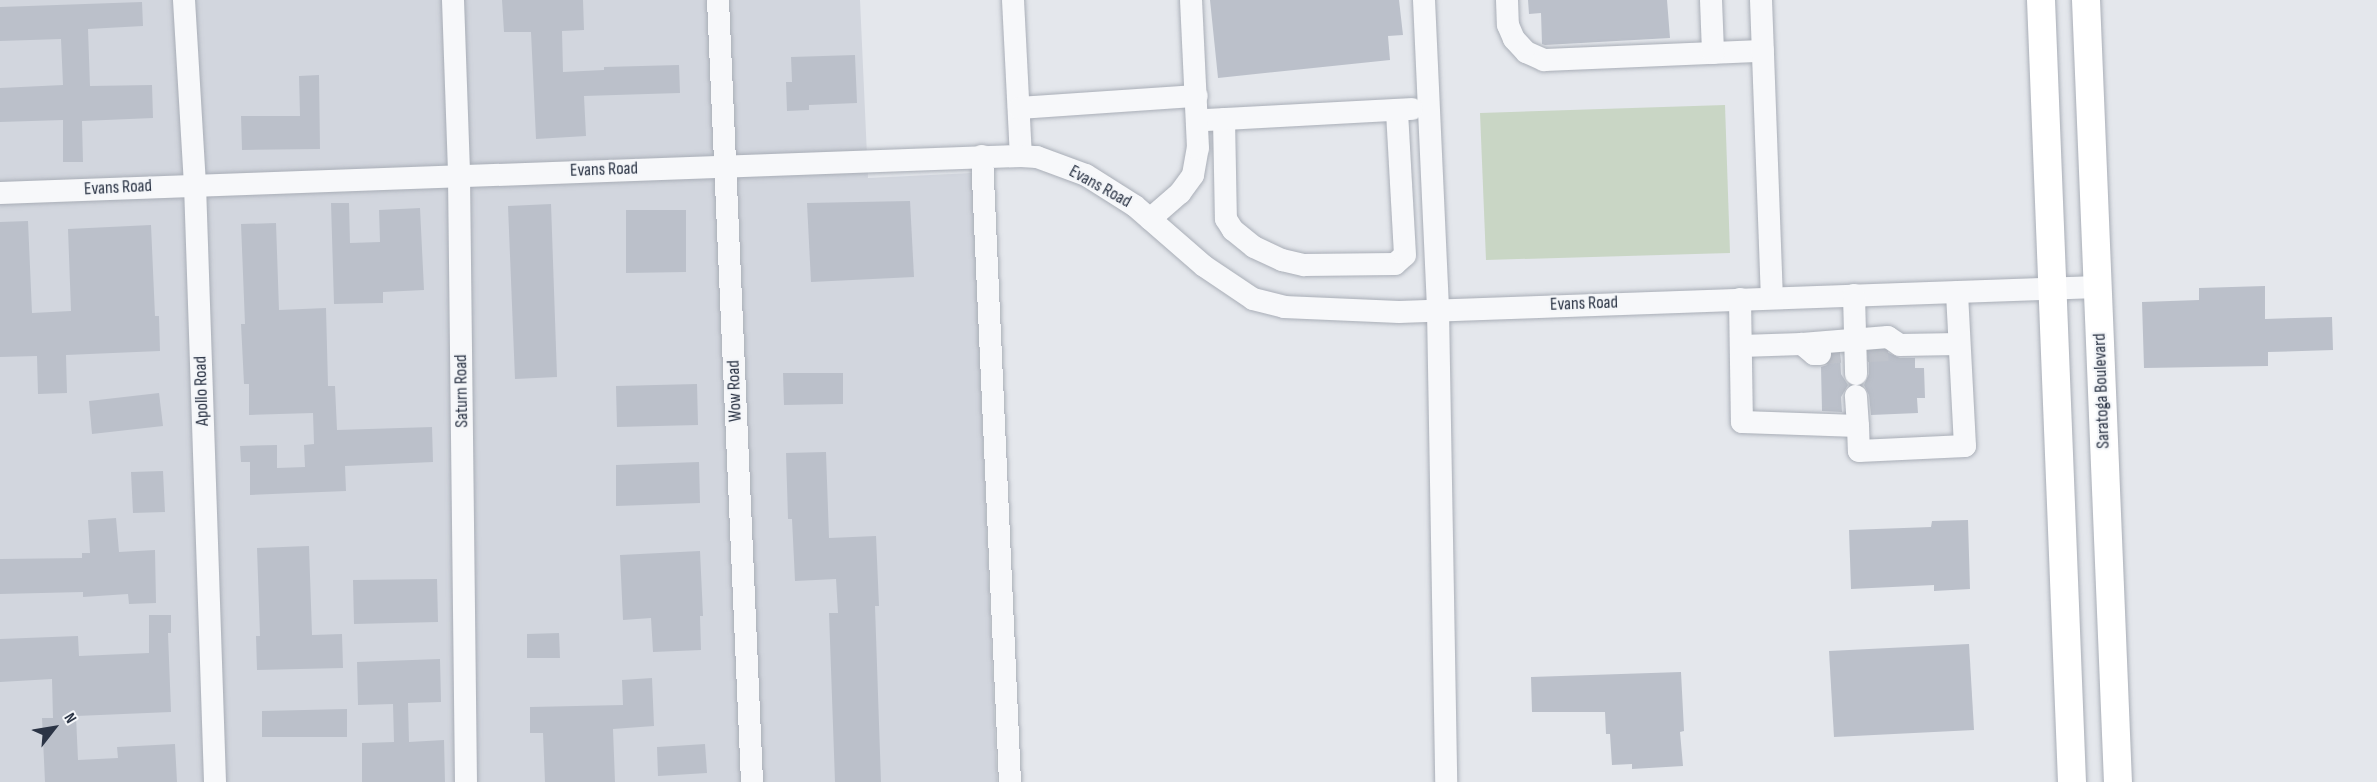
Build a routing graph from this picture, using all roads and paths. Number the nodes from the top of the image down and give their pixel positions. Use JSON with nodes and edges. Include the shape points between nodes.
{"nodes":[{"id":1,"x":184,"y":0,"type":"edge"},
{"id":2,"x":453,"y":0,"type":"edge"},
{"id":3,"x":718,"y":0,"type":"edge"},
{"id":4,"x":1013,"y":0,"type":"edge"},
{"id":5,"x":1191,"y":0,"type":"edge"},
{"id":6,"x":1424,"y":0,"type":"edge"},
{"id":7,"x":1507,"y":0,"type":"edge"},
{"id":8,"x":1711,"y":0,"type":"edge"},
{"id":9,"x":1761,"y":0,"type":"edge"},
{"id":10,"x":2041,"y":0,"type":"edge"},
{"id":11,"x":2086,"y":0,"type":"edge"},
{"id":12,"x":1763,"y":51,"type":"junction"},
{"id":13,"x":1713,"y":53,"type":"junction"},
{"id":14,"x":1197,"y":96,"type":"junction"},
{"id":15,"x":1019,"y":108,"type":"junction"},
{"id":16,"x":1428,"y":108,"type":"junction"},
{"id":17,"x":1396,"y":110,"type":"junction"},
{"id":18,"x":1224,"y":119,"type":"junction"},
{"id":19,"x":1198,"y":120,"type":"junction"},
{"id":20,"x":982,"y":156,"type":"junction"},
{"id":21,"x":1021,"y":156,"type":"junction"},
{"id":22,"x":725,"y":166,"type":"junction"},
{"id":23,"x":459,"y":176,"type":"junction"},
{"id":24,"x":195,"y":184,"type":"junction"},
{"id":25,"x":0,"y":193,"type":"edge"},
{"id":26,"x":1150,"y":219,"type":"junction"},
{"id":27,"x":2098,"y":287,"type":"junction"},
{"id":28,"x":2053,"y":289,"type":"junction"},
{"id":29,"x":1957,"y":292,"type":"junction"},
{"id":30,"x":1854,"y":295,"type":"junction"},
{"id":31,"x":1772,"y":297,"type":"junction"},
{"id":32,"x":1740,"y":299,"type":"junction"},
{"id":33,"x":1438,"y":310,"type":"junction"},
{"id":34,"x":1959,"y":344,"type":"junction"},
{"id":35,"x":1741,"y":346,"type":"junction"},
{"id":36,"x":1854,"y":356,"type":"junction"},
{"id":37,"x":1858,"y":426,"type":"junction"},
{"id":38,"x":215,"y":782,"type":"edge"},
{"id":39,"x":466,"y":782,"type":"edge"},
{"id":40,"x":752,"y":782,"type":"edge"},
{"id":41,"x":1011,"y":782,"type":"edge"},
{"id":42,"x":1446,"y":782,"type":"edge"},
{"id":43,"x":2072,"y":782,"type":"edge"},
{"id":44,"x":2118,"y":782,"type":"edge"}],
"edges":[{"from":1,"to":24,"type":"street","name":"Apollo Road"},
{"from":2,"to":23,"type":"street","name":"Saturn Road"},
{"from":3,"to":22,"type":"street","name":"Wow Road"},
{"from":4,"to":15,"type":"street"},
{"from":5,"to":14,"type":"street"},
{"from":6,"to":16,"type":"street"},
{"from":7,"to":13,"type":"street","via":[[1508,25],[1514,39],[1526,52],[1544,60]]},
{"from":8,"to":13,"type":"street"},
{"from":9,"to":12,"type":"street"},
{"from":10,"to":28,"type":"main road"},
{"from":11,"to":27,"type":"main road","name":"Saratoga Boulevard"},
{"from":12,"to":13,"type":"street"},
{"from":12,"to":31,"type":"street"},
{"from":14,"to":15,"type":"street"},
{"from":14,"to":19,"type":"street"},
{"from":15,"to":21,"type":"street"},
{"from":16,"to":17,"type":"street"},
{"from":16,"to":33,"type":"street"},
{"from":17,"to":18,"type":"street"},
{"from":17,"to":18,"type":"street","via":[[1405,255],[1395,264],[1304,265],[1254,247],[1233,230],[1226,219]]},
{"from":18,"to":19,"type":"street"},
{"from":19,"to":26,"type":"street","via":[[1193,175],[1180,193]]},
{"from":20,"to":21,"type":"street","name":"Evans Road"},
{"from":20,"to":22,"type":"street","name":"Evans Road"},
{"from":20,"to":41,"type":"street"},
{"from":21,"to":26,"type":"street","name":"Evans Road","via":[[1037,157],[1086,175]]},
{"from":22,"to":23,"type":"street","name":"Evans Road"},
{"from":22,"to":40,"type":"street","name":"Wow Road"},
{"from":23,"to":24,"type":"street","name":"Evans Road"},
{"from":23,"to":39,"type":"street","name":"Saturn Road"},
{"from":24,"to":25,"type":"street","name":"Evans Road"},
{"from":24,"to":38,"type":"street","name":"Apollo Road"},
{"from":26,"to":33,"type":"street","name":"Evans Road","via":[[1204,266],[1253,299],[1284,307]]},
{"from":27,"to":28,"type":"street","name":"Evans Road"},
{"from":27,"to":44,"type":"main road","name":"Saratoga Boulevard"},
{"from":28,"to":29,"type":"street","name":"Evans Road"},
{"from":28,"to":43,"type":"main road"},
{"from":29,"to":30,"type":"street","name":"Evans Road"},
{"from":29,"to":34,"type":"street"},
{"from":30,"to":31,"type":"street","name":"Evans Road"},
{"from":30,"to":36,"type":"street"},
{"from":31,"to":32,"type":"street","name":"Evans Road"},
{"from":32,"to":33,"type":"street","name":"Evans Road"},
{"from":32,"to":35,"type":"street"},
{"from":33,"to":42,"type":"street"},
{"from":34,"to":36,"type":"street"},
{"from":34,"to":37,"type":"street","via":[[1965,446],[1859,451]]},
{"from":35,"to":36,"type":"street"},
{"from":35,"to":37,"type":"street","via":[[1742,422]]},
{"from":36,"to":37,"type":"street"}]}
